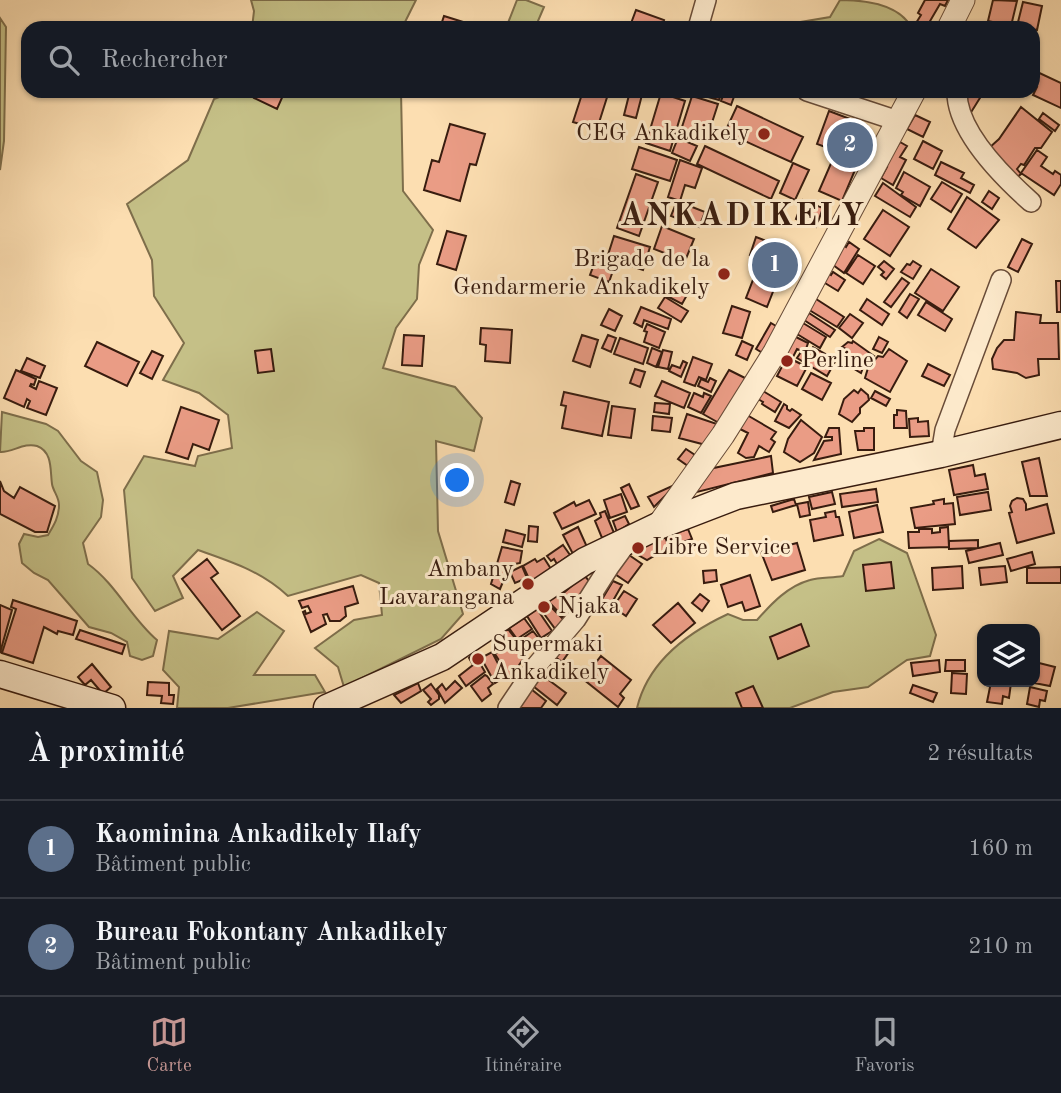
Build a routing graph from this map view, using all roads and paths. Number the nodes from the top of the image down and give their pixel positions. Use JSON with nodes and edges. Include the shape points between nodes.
{"nodes":[{"id":1,"x":706,"y":0,"type":"edge"},
{"id":2,"x":963,"y":0,"type":"edge"},
{"id":3,"x":700,"y":21,"type":"edge"},
{"id":4,"x":952,"y":21,"type":"edge"},
{"id":5,"x":828,"y":98,"type":"edge"},
{"id":6,"x":910,"y":98,"type":"edge"},
{"id":7,"x":958,"y":98,"type":"edge"},
{"id":8,"x":898,"y":121,"type":"junction"},
{"id":9,"x":1031,"y":202,"type":"dead end"},
{"id":10,"x":1001,"y":280,"type":"dead end"},
{"id":11,"x":1061,"y":425,"type":"edge"},
{"id":12,"x":941,"y":454,"type":"junction"},
{"id":13,"x":658,"y":526,"type":"junction"},
{"id":14,"x":628,"y":541,"type":"junction"},
{"id":15,"x":0,"y":674,"type":"edge"},
{"id":16,"x":111,"y":708,"type":"edge"},
{"id":17,"x":327,"y":708,"type":"edge"},
{"id":18,"x":508,"y":708,"type":"edge"}],
"edges":[{"from":1,"to":3,"type":"street"},
{"from":2,"to":4,"type":"street"},
{"from":5,"to":8,"type":"street"},
{"from":6,"to":8,"type":"street"},
{"from":7,"to":9,"type":"street","via":[[967,127],[1000,174]]},
{"from":8,"to":13,"type":"street","via":[[775,352]]},
{"from":10,"to":12,"type":"street","via":[[945,430]]},
{"from":11,"to":12,"type":"main road"},
{"from":12,"to":13,"type":"main road","via":[[736,496]]},
{"from":13,"to":14,"type":"main road"},
{"from":14,"to":17,"type":"main road","via":[[584,561],[442,657]]},
{"from":14,"to":18,"type":"street"},
{"from":15,"to":16,"type":"main road"}]}
